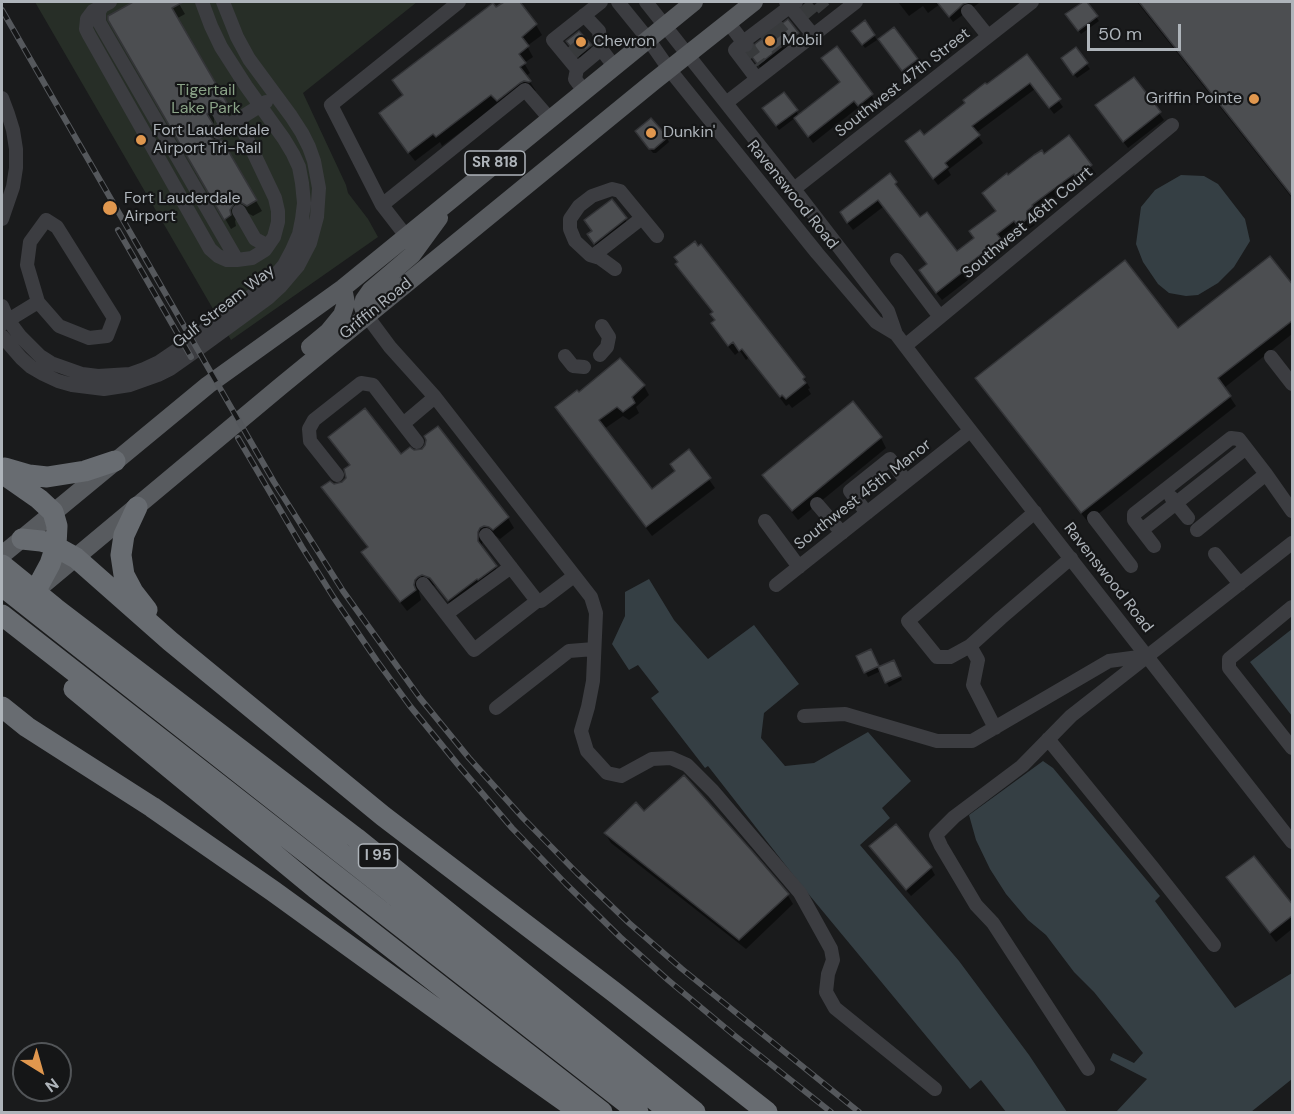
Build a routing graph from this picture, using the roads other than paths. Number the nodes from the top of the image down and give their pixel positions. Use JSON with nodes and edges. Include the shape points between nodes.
{"nodes":[{"id":1,"x":202,"y":2,"type":"edge"},
{"id":2,"x":223,"y":2,"type":"edge"},
{"id":3,"x":459,"y":2,"type":"edge"},
{"id":4,"x":602,"y":2,"type":"edge"},
{"id":5,"x":618,"y":2,"type":"edge"},
{"id":6,"x":646,"y":2,"type":"edge"},
{"id":7,"x":694,"y":2,"type":"edge"},
{"id":8,"x":852,"y":2,"type":"edge"},
{"id":9,"x":1032,"y":2,"type":"edge"},
{"id":10,"x":752,"y":3,"type":"edge"},
{"id":11,"x":796,"y":3,"type":"edge"},
{"id":12,"x":106,"y":4,"type":"edge"},
{"id":13,"x":968,"y":11,"type":"dead end"},
{"id":14,"x":585,"y":15,"type":"junction"},
{"id":15,"x":728,"y":22,"type":"junction"},
{"id":16,"x":821,"y":22,"type":"junction"},
{"id":17,"x":664,"y":25,"type":"junction"},
{"id":18,"x":767,"y":25,"type":"junction"},
{"id":19,"x":988,"y":36,"type":"junction"},
{"id":20,"x":648,"y":39,"type":"junction"},
{"id":21,"x":745,"y":44,"type":"junction"},
{"id":22,"x":601,"y":49,"type":"junction"},
{"id":23,"x":687,"y":54,"type":"junction"},
{"id":24,"x":614,"y":66,"type":"junction"},
{"id":25,"x":577,"y":69,"type":"junction"},
{"id":26,"x":669,"y":69,"type":"junction"},
{"id":27,"x":761,"y":71,"type":"junction"},
{"id":28,"x":584,"y":91,"type":"junction"},
{"id":29,"x":275,"y":95,"type":"junction"},
{"id":30,"x":2,"y":98,"type":"edge"},
{"id":31,"x":726,"y":103,"type":"junction"},
{"id":32,"x":260,"y":106,"type":"junction"},
{"id":33,"x":217,"y":109,"type":"dead end"},
{"id":34,"x":550,"y":119,"type":"junction"},
{"id":35,"x":227,"y":126,"type":"junction"},
{"id":36,"x":1172,"y":126,"type":"dead end"},
{"id":37,"x":794,"y":189,"type":"junction"},
{"id":38,"x":454,"y":197,"type":"junction"},
{"id":39,"x":382,"y":205,"type":"junction"},
{"id":40,"x":238,"y":211,"type":"dead end"},
{"id":41,"x":642,"y":218,"type":"junction"},
{"id":42,"x":2,"y":219,"type":"edge"},
{"id":43,"x":406,"y":236,"type":"junction"},
{"id":44,"x":657,"y":236,"type":"dead end"},
{"id":45,"x":268,"y":246,"type":"junction"},
{"id":46,"x":593,"y":256,"type":"junction"},
{"id":47,"x":897,"y":260,"type":"dead end"},
{"id":48,"x":615,"y":269,"type":"dead end"},
{"id":49,"x":343,"y":288,"type":"junction"},
{"id":50,"x":38,"y":302,"type":"junction"},
{"id":51,"x":2,"y":306,"type":"edge"},
{"id":52,"x":367,"y":316,"type":"junction"},
{"id":53,"x":940,"y":317,"type":"junction"},
{"id":54,"x":5,"y":322,"type":"edge"},
{"id":55,"x":602,"y":326,"type":"dead end"},
{"id":56,"x":896,"y":334,"type":"junction"},
{"id":57,"x":2,"y":336,"type":"edge"},
{"id":58,"x":905,"y":346,"type":"junction"},
{"id":59,"x":600,"y":355,"type":"dead end"},
{"id":60,"x":565,"y":356,"type":"dead end"},
{"id":61,"x":1271,"y":357,"type":"dead end"},
{"id":62,"x":584,"y":367,"type":"dead end"},
{"id":63,"x":1293,"y":384,"type":"edge"},
{"id":64,"x":281,"y":386,"type":"junction"},
{"id":65,"x":435,"y":397,"type":"junction"},
{"id":66,"x":402,"y":424,"type":"junction"},
{"id":67,"x":970,"y":431,"type":"junction"},
{"id":68,"x":417,"y":442,"type":"dead end"},
{"id":69,"x":1246,"y":448,"type":"junction"},
{"id":70,"x":116,"y":461,"type":"junction"},
{"id":71,"x":2,"y":467,"type":"edge"},
{"id":72,"x":2,"y":473,"type":"edge"},
{"id":73,"x":1266,"y":474,"type":"junction"},
{"id":74,"x":337,"y":475,"type":"dead end"},
{"id":75,"x":906,"y":482,"type":"junction"},
{"id":76,"x":1165,"y":490,"type":"junction"},
{"id":77,"x":1176,"y":503,"type":"junction"},
{"id":78,"x":817,"y":504,"type":"dead end"},
{"id":79,"x":137,"y":507,"type":"junction"},
{"id":80,"x":1293,"y":511,"type":"edge"},
{"id":81,"x":53,"y":512,"type":"junction"},
{"id":82,"x":1035,"y":512,"type":"junction"},
{"id":83,"x":867,"y":513,"type":"junction"},
{"id":84,"x":1095,"y":518,"type":"dead end"},
{"id":85,"x":1188,"y":518,"type":"dead end"},
{"id":86,"x":765,"y":521,"type":"dead end"},
{"id":87,"x":1142,"y":530,"type":"junction"},
{"id":88,"x":1197,"y":530,"type":"dead end"},
{"id":89,"x":842,"y":533,"type":"junction"},
{"id":90,"x":486,"y":535,"type":"dead end"},
{"id":91,"x":22,"y":539,"type":"junction"},
{"id":92,"x":1293,"y":543,"type":"edge"},
{"id":93,"x":56,"y":546,"type":"junction"},
{"id":94,"x":1154,"y":546,"type":"dead end"},
{"id":95,"x":1215,"y":554,"type":"dead end"},
{"id":96,"x":2,"y":555,"type":"edge"},
{"id":97,"x":76,"y":558,"type":"junction"},
{"id":98,"x":1071,"y":558,"type":"junction"},
{"id":99,"x":2,"y":565,"type":"edge"},
{"id":100,"x":1131,"y":566,"type":"dead end"},
{"id":101,"x":511,"y":567,"type":"junction"},
{"id":102,"x":800,"y":567,"type":"junction"},
{"id":103,"x":574,"y":576,"type":"junction"},
{"id":104,"x":423,"y":584,"type":"dead end"},
{"id":105,"x":1240,"y":584,"type":"junction"},
{"id":106,"x":776,"y":585,"type":"dead end"},
{"id":107,"x":2,"y":586,"type":"edge"},
{"id":108,"x":36,"y":590,"type":"junction"},
{"id":109,"x":537,"y":601,"type":"junction"},
{"id":110,"x":1293,"y":607,"type":"edge"},
{"id":111,"x":50,"y":614,"type":"junction"},
{"id":112,"x":446,"y":614,"type":"junction"},
{"id":113,"x":2,"y":615,"type":"edge"},
{"id":114,"x":2,"y":620,"type":"edge"},
{"id":115,"x":15,"y":636,"type":"edge"},
{"id":116,"x":170,"y":641,"type":"junction"},
{"id":117,"x":970,"y":646,"type":"junction"},
{"id":118,"x":594,"y":649,"type":"junction"},
{"id":119,"x":1148,"y":656,"type":"junction"},
{"id":120,"x":496,"y":708,"type":"dead end"},
{"id":121,"x":5,"y":712,"type":"edge"},
{"id":122,"x":804,"y":716,"type":"dead end"},
{"id":123,"x":995,"y":728,"type":"junction"},
{"id":124,"x":1048,"y":739,"type":"junction"},
{"id":125,"x":1293,"y":748,"type":"edge"},
{"id":126,"x":1293,"y":842,"type":"edge"},
{"id":127,"x":1214,"y":945,"type":"dead end"},
{"id":128,"x":1088,"y":1069,"type":"dead end"},
{"id":129,"x":935,"y":1089,"type":"dead end"},
{"id":130,"x":580,"y":1113,"type":"edge"},
{"id":131,"x":602,"y":1113,"type":"edge"},
{"id":132,"x":638,"y":1113,"type":"edge"},
{"id":133,"x":670,"y":1113,"type":"edge"},
{"id":134,"x":695,"y":1113,"type":"edge"},
{"id":135,"x":767,"y":1113,"type":"edge"}],
"edges":[{"from":1,"to":32,"type":"street","name":"Gulf Stream Way","via":[[221,47]]},
{"from":2,"to":29,"type":"street","name":"Gulf Stream Way","via":[[249,59]]},
{"from":3,"to":39,"type":"street","via":[[331,105]]},
{"from":4,"to":14,"type":"street"},
{"from":5,"to":20,"type":"street","name":"Ravenswood Road"},
{"from":6,"to":17,"type":"street","name":"Ravenswood Road"},
{"from":7,"to":17,"type":"main road","number":"SR 818"},
{"from":8,"to":16,"type":"street"},
{"from":9,"to":19,"type":"street","name":"Southwest 47th Street"},
{"from":10,"to":15,"type":"main road","name":"Griffin Road","number":"SR 818"},
{"from":10,"to":18,"type":"street"},
{"from":11,"to":16,"type":"street"},
{"from":11,"to":18,"type":"street"},
{"from":12,"to":45,"type":"street","via":[[93,11],[87,20],[89,35],[210,249],[227,260],[237,260],[252,258]]},
{"from":13,"to":19,"type":"street"},
{"from":14,"to":22,"type":"street"},
{"from":14,"to":25,"type":"street","via":[[553,40]]},
{"from":15,"to":21,"type":"street"},
{"from":15,"to":23,"type":"main road","name":"Griffin Road","number":"SR 818"},
{"from":16,"to":27,"type":"street"},
{"from":17,"to":20,"type":"main road","number":"SR 818"},
{"from":17,"to":23,"type":"street","name":"Ravenswood Road"},
{"from":18,"to":21,"type":"street"},
{"from":19,"to":37,"type":"street","name":"Southwest 47th Street"},
{"from":20,"to":24,"type":"main road","number":"SR 818"},
{"from":20,"to":26,"type":"street","name":"Ravenswood Road"},
{"from":21,"to":27,"type":"street","via":[[735,50]]},
{"from":22,"to":24,"type":"street"},
{"from":22,"to":25,"type":"street"},
{"from":23,"to":26,"type":"main road","name":"Griffin Road","number":"SR 818"},
{"from":23,"to":31,"type":"street","name":"Ravenswood Road"},
{"from":24,"to":28,"type":"main road","number":"SR 818"},
{"from":25,"to":28,"type":"street","via":[[575,79]]},
{"from":26,"to":52,"type":"main road","name":"Griffin Road","number":"SR 818"},
{"from":26,"to":56,"type":"street","name":"Ravenswood Road","via":[[868,313]]},
{"from":27,"to":31,"type":"street"},
{"from":28,"to":34,"type":"main road","number":"SR 818"},
{"from":29,"to":32,"type":"street"},
{"from":29,"to":57,"type":"street","name":"Gulf Stream Way","via":[[309,147],[319,188],[315,230],[305,254],[268,298],[170,369],[130,386],[104,389],[72,385],[43,374],[21,358]]},
{"from":30,"to":42,"type":"street","via":[[13,130],[16,168]]},
{"from":31,"to":37,"type":"street","name":"Ravenswood Road"},
{"from":32,"to":35,"type":"street"},
{"from":32,"to":54,"type":"street","name":"Gulf Stream Way","via":[[299,167],[304,203],[292,250],[284,265],[261,289],[159,362],[130,374],[82,374],[51,363]]},
{"from":33,"to":35,"type":"street"},
{"from":34,"to":38,"type":"main road","number":"SR 818"},
{"from":34,"to":39,"type":"street","via":[[525,90]]},
{"from":35,"to":45,"type":"street","via":[[275,198],[278,222]]},
{"from":36,"to":53,"type":"street","name":"Southwest 46th Court"},
{"from":37,"to":56,"type":"street","name":"Ravenswood Road","via":[[888,311]]},
{"from":38,"to":43,"type":"main road","number":"SR 818"},
{"from":38,"to":52,"type":"main road","via":[[412,255],[371,290],[364,300]]},
{"from":39,"to":43,"type":"street"},
{"from":40,"to":45,"type":"street","via":[[255,239]]},
{"from":41,"to":44,"type":"street"},
{"from":41,"to":46,"type":"street"},
{"from":41,"to":46,"type":"street","via":[[620,191],[612,189],[579,206],[570,219],[570,229],[575,241]]},
{"from":43,"to":49,"type":"main road","number":"SR 818"},
{"from":46,"to":48,"type":"street"},
{"from":47,"to":53,"type":"street"},
{"from":49,"to":64,"type":"main road","via":[[346,303],[342,315],[291,364]]},
{"from":49,"to":70,"type":"main road","number":"SR 818","via":[[214,380]]},
{"from":50,"to":50,"type":"street","via":[[27,265],[30,242],[46,220],[57,227],[114,318],[107,336],[89,338],[59,326]]},
{"from":50,"to":54,"type":"street"},
{"from":51,"to":54,"type":"street","name":"Gulf Stream Way"},
{"from":52,"to":64,"type":"main road","name":"Griffin Road","number":"SR 818"},
{"from":52,"to":65,"type":"street"},
{"from":53,"to":58,"type":"street","name":"Southwest 46th Court"},
{"from":55,"to":59,"type":"street","via":[[609,337]]},
{"from":56,"to":58,"type":"street","name":"Ravenswood Road"},
{"from":58,"to":67,"type":"street","name":"Ravenswood Road"},
{"from":60,"to":62,"type":"street","via":[[573,366]]},
{"from":61,"to":63,"type":"street"},
{"from":64,"to":79,"type":"main road","name":"Griffin Road","number":"SR 818"},
{"from":65,"to":66,"type":"street"},
{"from":65,"to":103,"type":"street"},
{"from":66,"to":68,"type":"street"},
{"from":66,"to":74,"type":"street","via":[[373,385],[361,382],[314,420],[309,429],[310,441]]},
{"from":67,"to":75,"type":"street","name":"Southwest 45th Manor"},
{"from":67,"to":82,"type":"street","name":"Ravenswood Road"},
{"from":69,"to":73,"type":"street"},
{"from":69,"to":76,"type":"street","via":[[1239,439],[1231,438]]},
{"from":69,"to":77,"type":"street"},
{"from":70,"to":71,"type":"highway","via":[[47,477]]},
{"from":70,"to":81,"type":"main road","number":"SR 818"},
{"from":72,"to":81,"type":"highway"},
{"from":73,"to":80,"type":"street"},
{"from":73,"to":88,"type":"street"},
{"from":75,"to":83,"type":"street","name":"Southwest 45th Manor"},
{"from":75,"to":83,"type":"street","via":[[890,459],[850,491]]},
{"from":76,"to":77,"type":"street"},
{"from":76,"to":87,"type":"street","via":[[1134,514]]},
{"from":77,"to":85,"type":"street"},
{"from":77,"to":87,"type":"street"},
{"from":78,"to":89,"type":"street"},
{"from":79,"to":97,"type":"main road","name":"Griffin Road","number":"SR 818"},
{"from":79,"to":116,"type":"highway","via":[[124,535],[124,574]]},
{"from":81,"to":91,"type":"main road","number":"SR 818"},
{"from":81,"to":93,"type":"highway"},
{"from":82,"to":98,"type":"street","name":"Ravenswood Road"},
{"from":82,"to":117,"type":"street","via":[[908,621],[937,657],[950,657]]},
{"from":83,"to":89,"type":"street","name":"Southwest 45th Manor"},
{"from":84,"to":100,"type":"street"},
{"from":86,"to":102,"type":"street"},
{"from":87,"to":94,"type":"street"},
{"from":89,"to":102,"type":"street","name":"Southwest 45th Manor"},
{"from":90,"to":101,"type":"street"},
{"from":91,"to":93,"type":"highway"},
{"from":91,"to":96,"type":"main road","number":"SR 818"},
{"from":92,"to":105,"type":"street"},
{"from":93,"to":97,"type":"highway"},
{"from":93,"to":108,"type":"highway"},
{"from":95,"to":105,"type":"street"},
{"from":97,"to":108,"type":"main road","name":"Griffin Road","number":"SR 818"},
{"from":97,"to":116,"type":"highway"},
{"from":98,"to":117,"type":"street"},
{"from":98,"to":119,"type":"street","name":"Ravenswood Road"},
{"from":99,"to":111,"type":"highway","number":"I 95"},
{"from":101,"to":109,"type":"street"},
{"from":101,"to":112,"type":"street"},
{"from":102,"to":106,"type":"street","name":"Southwest 45th Manor"},
{"from":103,"to":109,"type":"street"},
{"from":103,"to":118,"type":"street","via":[[591,597],[596,613]]},
{"from":104,"to":112,"type":"street"},
{"from":105,"to":119,"type":"street"},
{"from":107,"to":111,"type":"highway"},
{"from":108,"to":114,"type":"main road","name":"Griffin Road","number":"SR 818"},
{"from":109,"to":112,"type":"street","via":[[474,650]]},
{"from":110,"to":125,"type":"street","via":[[1228,659],[1229,668]]},
{"from":111,"to":133,"type":"highway"},
{"from":111,"to":134,"type":"highway","number":"I 95","via":[[356,838]]},
{"from":113,"to":115,"type":"highway"},
{"from":115,"to":131,"type":"highway","via":[[315,888]]},
{"from":115,"to":132,"type":"highway"},
{"from":116,"to":135,"type":"highway","via":[[383,816]]},
{"from":117,"to":123,"type":"street","via":[[978,660],[973,686]]},
{"from":118,"to":120,"type":"street","via":[[569,651]]},
{"from":118,"to":129,"type":"street","via":[[593,681],[581,730],[586,751],[607,773],[621,776],[652,759],[671,758],[687,765],[800,893],[831,949],[833,960],[826,992],[835,1008]]},
{"from":119,"to":123,"type":"street","via":[[1109,661]]},
{"from":119,"to":124,"type":"street","via":[[1071,716]]},
{"from":119,"to":126,"type":"street","name":"Ravenswood Road"},
{"from":121,"to":130,"type":"highway","via":[[273,891]]},
{"from":122,"to":123,"type":"street","via":[[845,714],[937,741],[972,741]]},
{"from":124,"to":127,"type":"street"},
{"from":124,"to":128,"type":"street","via":[[1022,766],[936,835],[976,905],[993,923]]}]}
